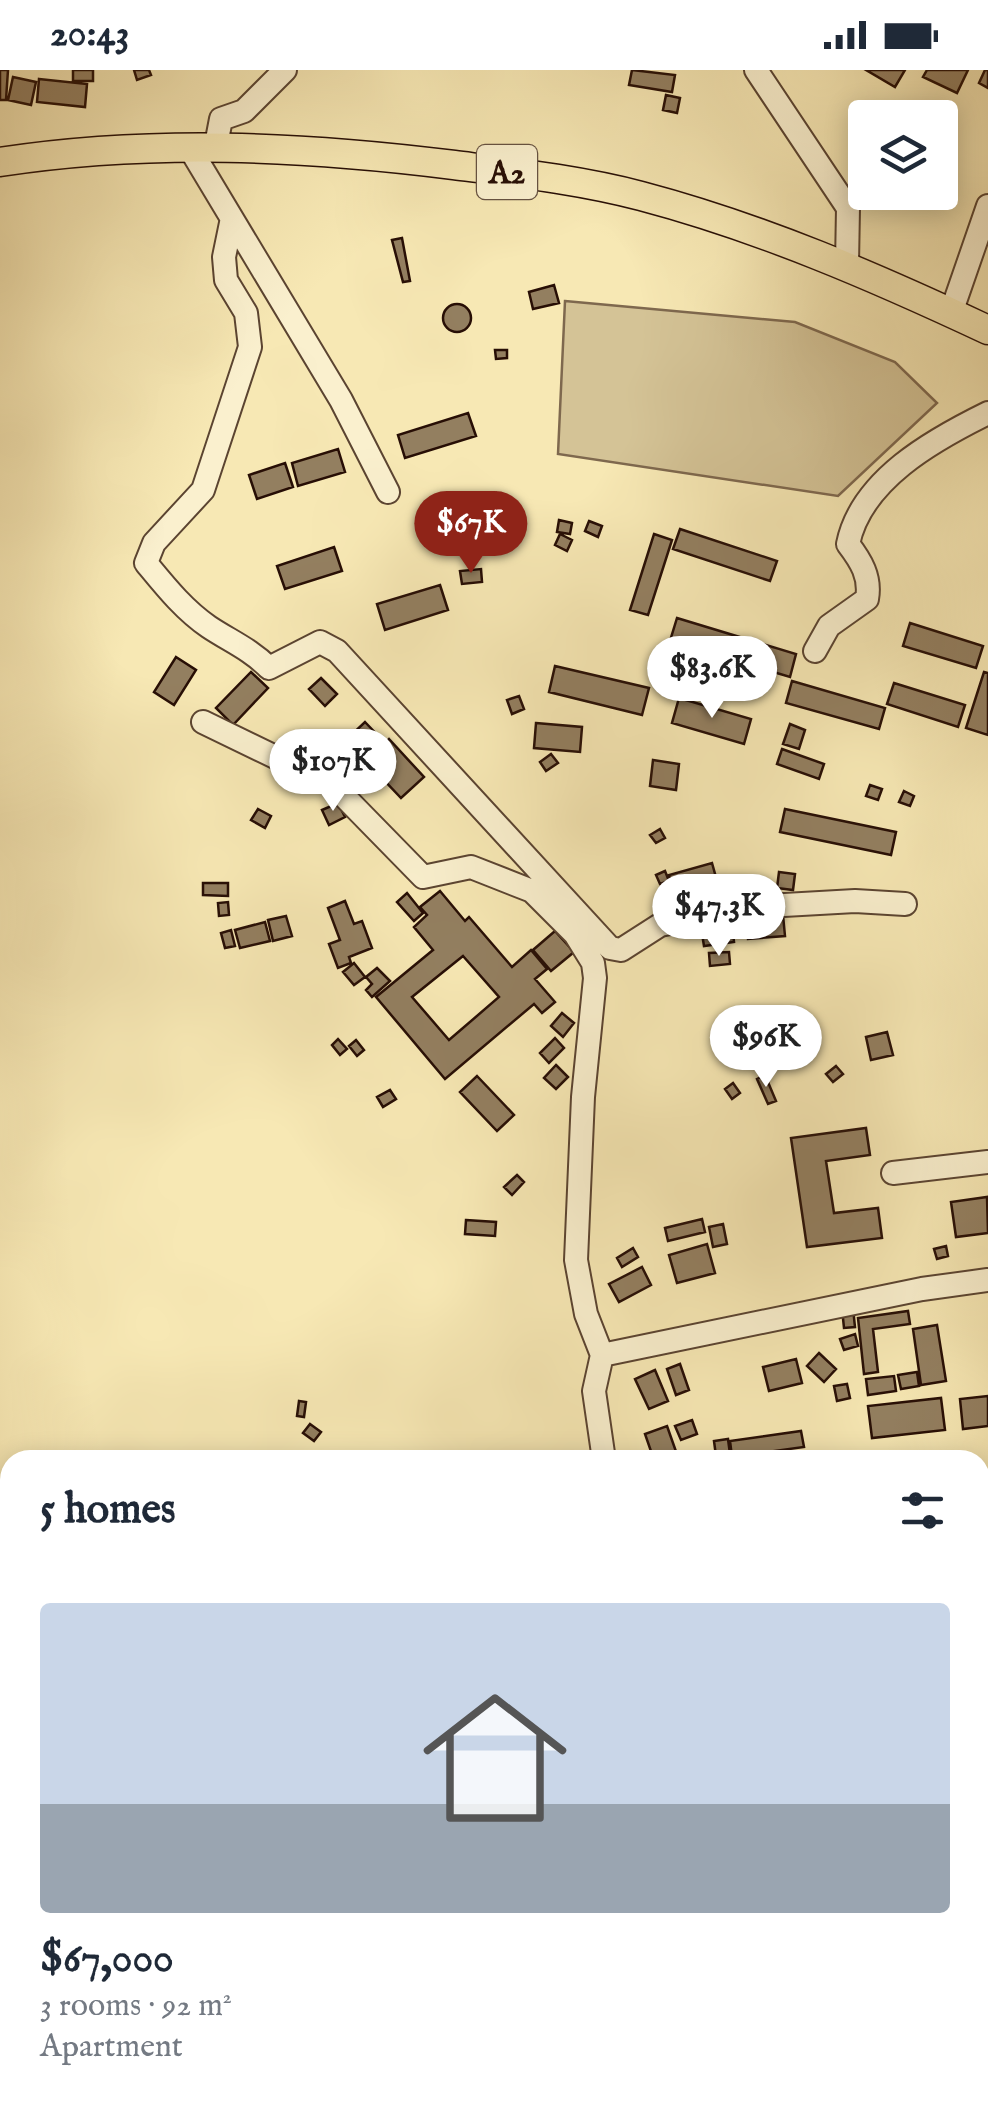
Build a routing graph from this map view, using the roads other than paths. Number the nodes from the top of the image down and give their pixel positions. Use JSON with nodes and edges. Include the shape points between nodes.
{"nodes":[{"id":1,"x":285,"y":70,"type":"edge"},
{"id":2,"x":756,"y":70,"type":"edge"},
{"id":3,"x":203,"y":146,"type":"junction"},
{"id":4,"x":0,"y":162,"type":"edge"},
{"id":5,"x":988,"y":206,"type":"edge"},
{"id":6,"x":232,"y":223,"type":"junction"},
{"id":7,"x":848,"y":264,"type":"junction"},
{"id":8,"x":952,"y":313,"type":"junction"},
{"id":9,"x":988,"y":330,"type":"edge"},
{"id":10,"x":988,"y":414,"type":"edge"},
{"id":11,"x":388,"y":492,"type":"dead end"},
{"id":12,"x":816,"y":651,"type":"dead end"},
{"id":13,"x":203,"y":722,"type":"dead end"},
{"id":14,"x":905,"y":904,"type":"dead end"},
{"id":15,"x":988,"y":1162,"type":"edge"},
{"id":16,"x":894,"y":1173,"type":"dead end"},
{"id":17,"x":988,"y":1280,"type":"edge"},
{"id":18,"x":602,"y":1355,"type":"junction"},
{"id":19,"x":603,"y":1450,"type":"edge"}],
"edges":[{"from":1,"to":3,"type":"street","via":[[244,112],[221,120]]},
{"from":2,"to":7,"type":"street","via":[[848,208]]},
{"from":3,"to":4,"type":"main road","number":"A2"},
{"from":3,"to":6,"type":"street"},
{"from":3,"to":7,"type":"main road","number":"A2","via":[[534,175],[658,201]]},
{"from":5,"to":8,"type":"street"},
{"from":6,"to":11,"type":"street","via":[[342,400]]},
{"from":6,"to":14,"type":"street","via":[[226,280],[246,313],[250,348],[202,490],[154,543],[146,563],[174,597],[269,668],[320,642],[337,651],[610,948],[621,950],[660,925],[750,907]]},
{"from":7,"to":8,"type":"main road","number":"A2"},
{"from":8,"to":9,"type":"main road","number":"A2"},
{"from":10,"to":12,"type":"street","via":[[936,438],[852,520],[848,544],[869,586],[866,598],[829,626]]},
{"from":13,"to":18,"type":"street","via":[[333,785],[423,877],[471,867],[532,891],[585,948],[595,978],[576,1260]]},
{"from":15,"to":16,"type":"street"},
{"from":17,"to":18,"type":"street"},
{"from":18,"to":19,"type":"street","via":[[594,1392]]}]}
